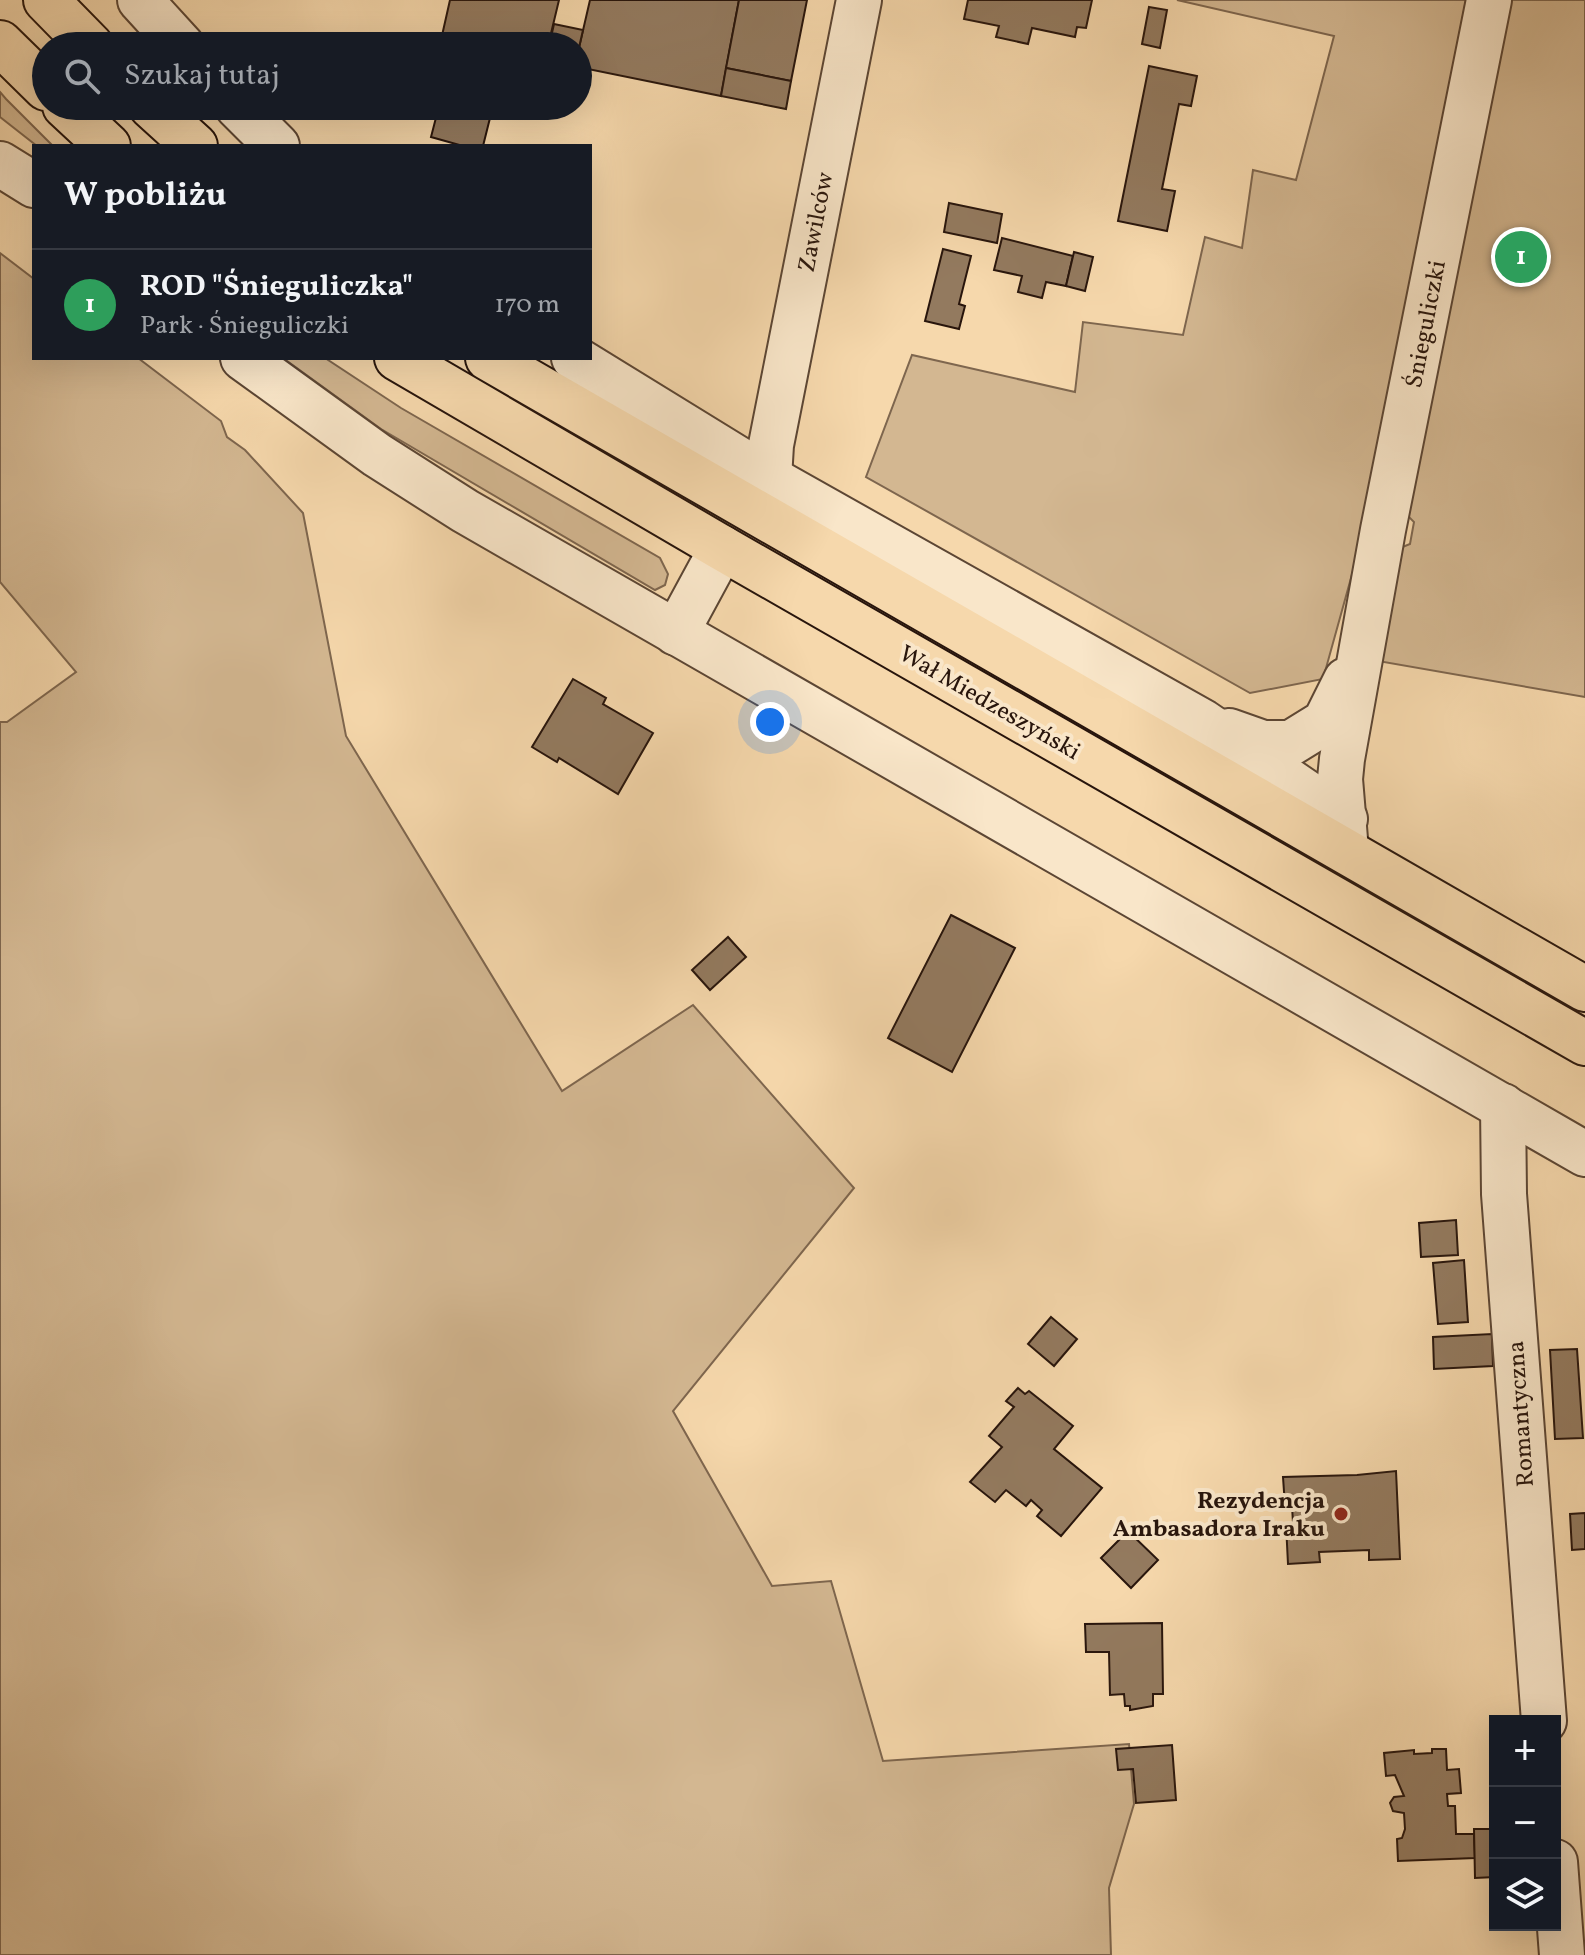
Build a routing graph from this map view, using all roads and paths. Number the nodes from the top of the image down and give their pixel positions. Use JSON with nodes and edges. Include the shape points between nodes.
{"nodes":[{"id":1,"x":46,"y":0,"type":"edge"},
{"id":2,"x":140,"y":0,"type":"edge"},
{"id":3,"x":859,"y":0,"type":"edge"},
{"id":4,"x":1489,"y":0,"type":"edge"},
{"id":5,"x":77,"y":32,"type":"edge"},
{"id":6,"x":169,"y":32,"type":"edge"},
{"id":7,"x":0,"y":43,"type":"edge"},
{"id":8,"x":32,"y":74,"type":"edge"},
{"id":9,"x":80,"y":120,"type":"edge"},
{"id":10,"x":166,"y":120,"type":"edge"},
{"id":11,"x":251,"y":120,"type":"edge"},
{"id":12,"x":106,"y":144,"type":"edge"},
{"id":13,"x":193,"y":144,"type":"edge"},
{"id":14,"x":275,"y":144,"type":"edge"},
{"id":15,"x":0,"y":164,"type":"edge"},
{"id":16,"x":32,"y":184,"type":"edge"},
{"id":17,"x":246,"y":360,"type":"edge"},
{"id":18,"x":400,"y":360,"type":"edge"},
{"id":19,"x":492,"y":360,"type":"edge"},
{"id":20,"x":578,"y":360,"type":"edge"},
{"id":21,"x":770,"y":461,"type":"junction"},
{"id":22,"x":722,"y":548,"type":"junction"},
{"id":23,"x":676,"y":633,"type":"junction"},
{"id":24,"x":1362,"y":649,"type":"junction"},
{"id":25,"x":1203,"y":722,"type":"junction"},
{"id":26,"x":1345,"y":835,"type":"junction"},
{"id":27,"x":1585,"y":989,"type":"edge"},
{"id":28,"x":1585,"y":1043,"type":"edge"},
{"id":29,"x":1503,"y":1106,"type":"junction"},
{"id":30,"x":1585,"y":1154,"type":"edge"},
{"id":31,"x":1544,"y":1715,"type":"edge"},
{"id":32,"x":1560,"y":1931,"type":"edge"},
{"id":33,"x":1562,"y":1955,"type":"edge"}],
"edges":[{"from":1,"to":5,"type":"main road"},
{"from":2,"to":6,"type":"street"},
{"from":3,"to":21,"type":"street","name":"Zawilców"},
{"from":4,"to":24,"type":"street","name":"Śnieguliczki"},
{"from":7,"to":8,"type":"main road"},
{"from":9,"to":12,"type":"main road"},
{"from":10,"to":13,"type":"main road"},
{"from":11,"to":14,"type":"street"},
{"from":15,"to":16,"type":"street"},
{"from":17,"to":23,"type":"street","via":[[465,511]]},
{"from":18,"to":22,"type":"main road","name":"Wał Miedzeszyński"},
{"from":19,"to":26,"type":"main road","name":"Wał Miedzeszyński"},
{"from":20,"to":21,"type":"street"},
{"from":21,"to":25,"type":"street"},
{"from":22,"to":23,"type":"street"},
{"from":22,"to":28,"type":"main road","name":"Wał Miedzeszyński"},
{"from":23,"to":29,"type":"street"},
{"from":24,"to":25,"type":"street","via":[[1325,722],[1291,743],[1263,743]]},
{"from":24,"to":26,"type":"street","via":[[1340,779]]},
{"from":25,"to":26,"type":"street"},
{"from":26,"to":27,"type":"main road","name":"Wał Miedzeszyński"},
{"from":29,"to":30,"type":"street"},
{"from":29,"to":31,"type":"street","name":"Romantyczna","via":[[1504,1194]]},
{"from":32,"to":33,"type":"street"}]}
